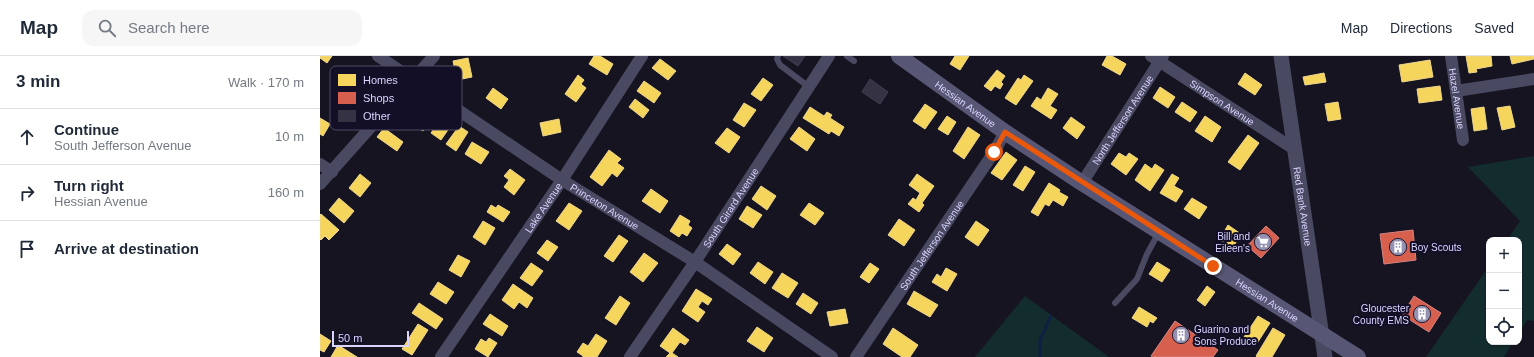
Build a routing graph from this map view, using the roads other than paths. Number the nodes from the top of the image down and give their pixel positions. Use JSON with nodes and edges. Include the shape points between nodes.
{"nodes":[{"id":1,"x":378,"y":56,"type":"edge"},
{"id":2,"x":434,"y":56,"type":"edge"},
{"id":3,"x":642,"y":56,"type":"edge"},
{"id":4,"x":778,"y":56,"type":"edge"},
{"id":5,"x":829,"y":56,"type":"edge"},
{"id":6,"x":847,"y":56,"type":"edge"},
{"id":7,"x":899,"y":56,"type":"edge"},
{"id":8,"x":1281,"y":56,"type":"edge"},
{"id":9,"x":1451,"y":56,"type":"edge"},
{"id":10,"x":1158,"y":58,"type":"edge"},
{"id":11,"x":854,"y":61,"type":"dead end"},
{"id":12,"x":393,"y":66,"type":"edge"},
{"id":13,"x":425,"y":66,"type":"edge"},
{"id":14,"x":1534,"y":79,"type":"edge"},
{"id":15,"x":809,"y":87,"type":"junction"},
{"id":16,"x":1456,"y":91,"type":"junction"},
{"id":17,"x":462,"y":113,"type":"edge"},
{"id":18,"x":369,"y":130,"type":"edge"},
{"id":19,"x":1005,"y":132,"type":"junction"},
{"id":20,"x":1463,"y":140,"type":"dead end"},
{"id":21,"x":1294,"y":149,"type":"junction"},
{"id":22,"x":320,"y":164,"type":"edge"},
{"id":23,"x":332,"y":172,"type":"junction"},
{"id":24,"x":562,"y":180,"type":"junction"},
{"id":25,"x":1082,"y":183,"type":"junction"},
{"id":26,"x":320,"y":184,"type":"edge"},
{"id":27,"x":1159,"y":232,"type":"junction"},
{"id":28,"x":695,"y":262,"type":"junction"},
{"id":29,"x":1115,"y":303,"type":"dead end"},
{"id":30,"x":1322,"y":335,"type":"junction"},
{"id":31,"x":441,"y":357,"type":"edge"},
{"id":32,"x":630,"y":357,"type":"edge"},
{"id":33,"x":832,"y":357,"type":"edge"},
{"id":34,"x":856,"y":357,"type":"edge"},
{"id":35,"x":1325,"y":357,"type":"edge"},
{"id":36,"x":1358,"y":357,"type":"edge"}],
"edges":[{"from":1,"to":12,"type":"street","name":"Princeton Avenue"},
{"from":2,"to":13,"type":"street"},
{"from":3,"to":24,"type":"street","name":"Lake Avenue"},
{"from":4,"to":15,"type":"lane","via":[[780,65]]},
{"from":5,"to":15,"type":"street","name":"South Girard Avenue"},
{"from":6,"to":11,"type":"lane"},
{"from":7,"to":19,"type":"main road","name":"Hessian Avenue"},
{"from":8,"to":21,"type":"street","name":"Red Bank Avenue"},
{"from":9,"to":16,"type":"street","name":"Hazel Avenue"},
{"from":10,"to":21,"type":"street","name":"Simpson Avenue"},
{"from":10,"to":25,"type":"street","name":"North Jefferson Avenue"},
{"from":14,"to":16,"type":"street"},
{"from":15,"to":28,"type":"street","name":"South Girard Avenue"},
{"from":16,"to":20,"type":"street","name":"Hazel Avenue"},
{"from":17,"to":24,"type":"street","name":"Princeton Avenue"},
{"from":18,"to":23,"type":"street"},
{"from":19,"to":25,"type":"main road","name":"Hessian Avenue"},
{"from":19,"to":34,"type":"street","name":"South Jefferson Avenue"},
{"from":21,"to":30,"type":"street","name":"Red Bank Avenue"},
{"from":22,"to":23,"type":"street"},
{"from":23,"to":26,"type":"street"},
{"from":24,"to":28,"type":"street","name":"Princeton Avenue"},
{"from":24,"to":31,"type":"street","name":"Lake Avenue"},
{"from":25,"to":27,"type":"main road","name":"Hessian Avenue"},
{"from":27,"to":29,"type":"lane","via":[[1137,279]]},
{"from":27,"to":30,"type":"main road","name":"Hessian Avenue"},
{"from":28,"to":32,"type":"street","name":"South Girard Avenue"},
{"from":28,"to":33,"type":"street","name":"Princeton Avenue"},
{"from":30,"to":35,"type":"street","name":"Red Bank Avenue"},
{"from":30,"to":36,"type":"main road","name":"Hessian Avenue"}]}
